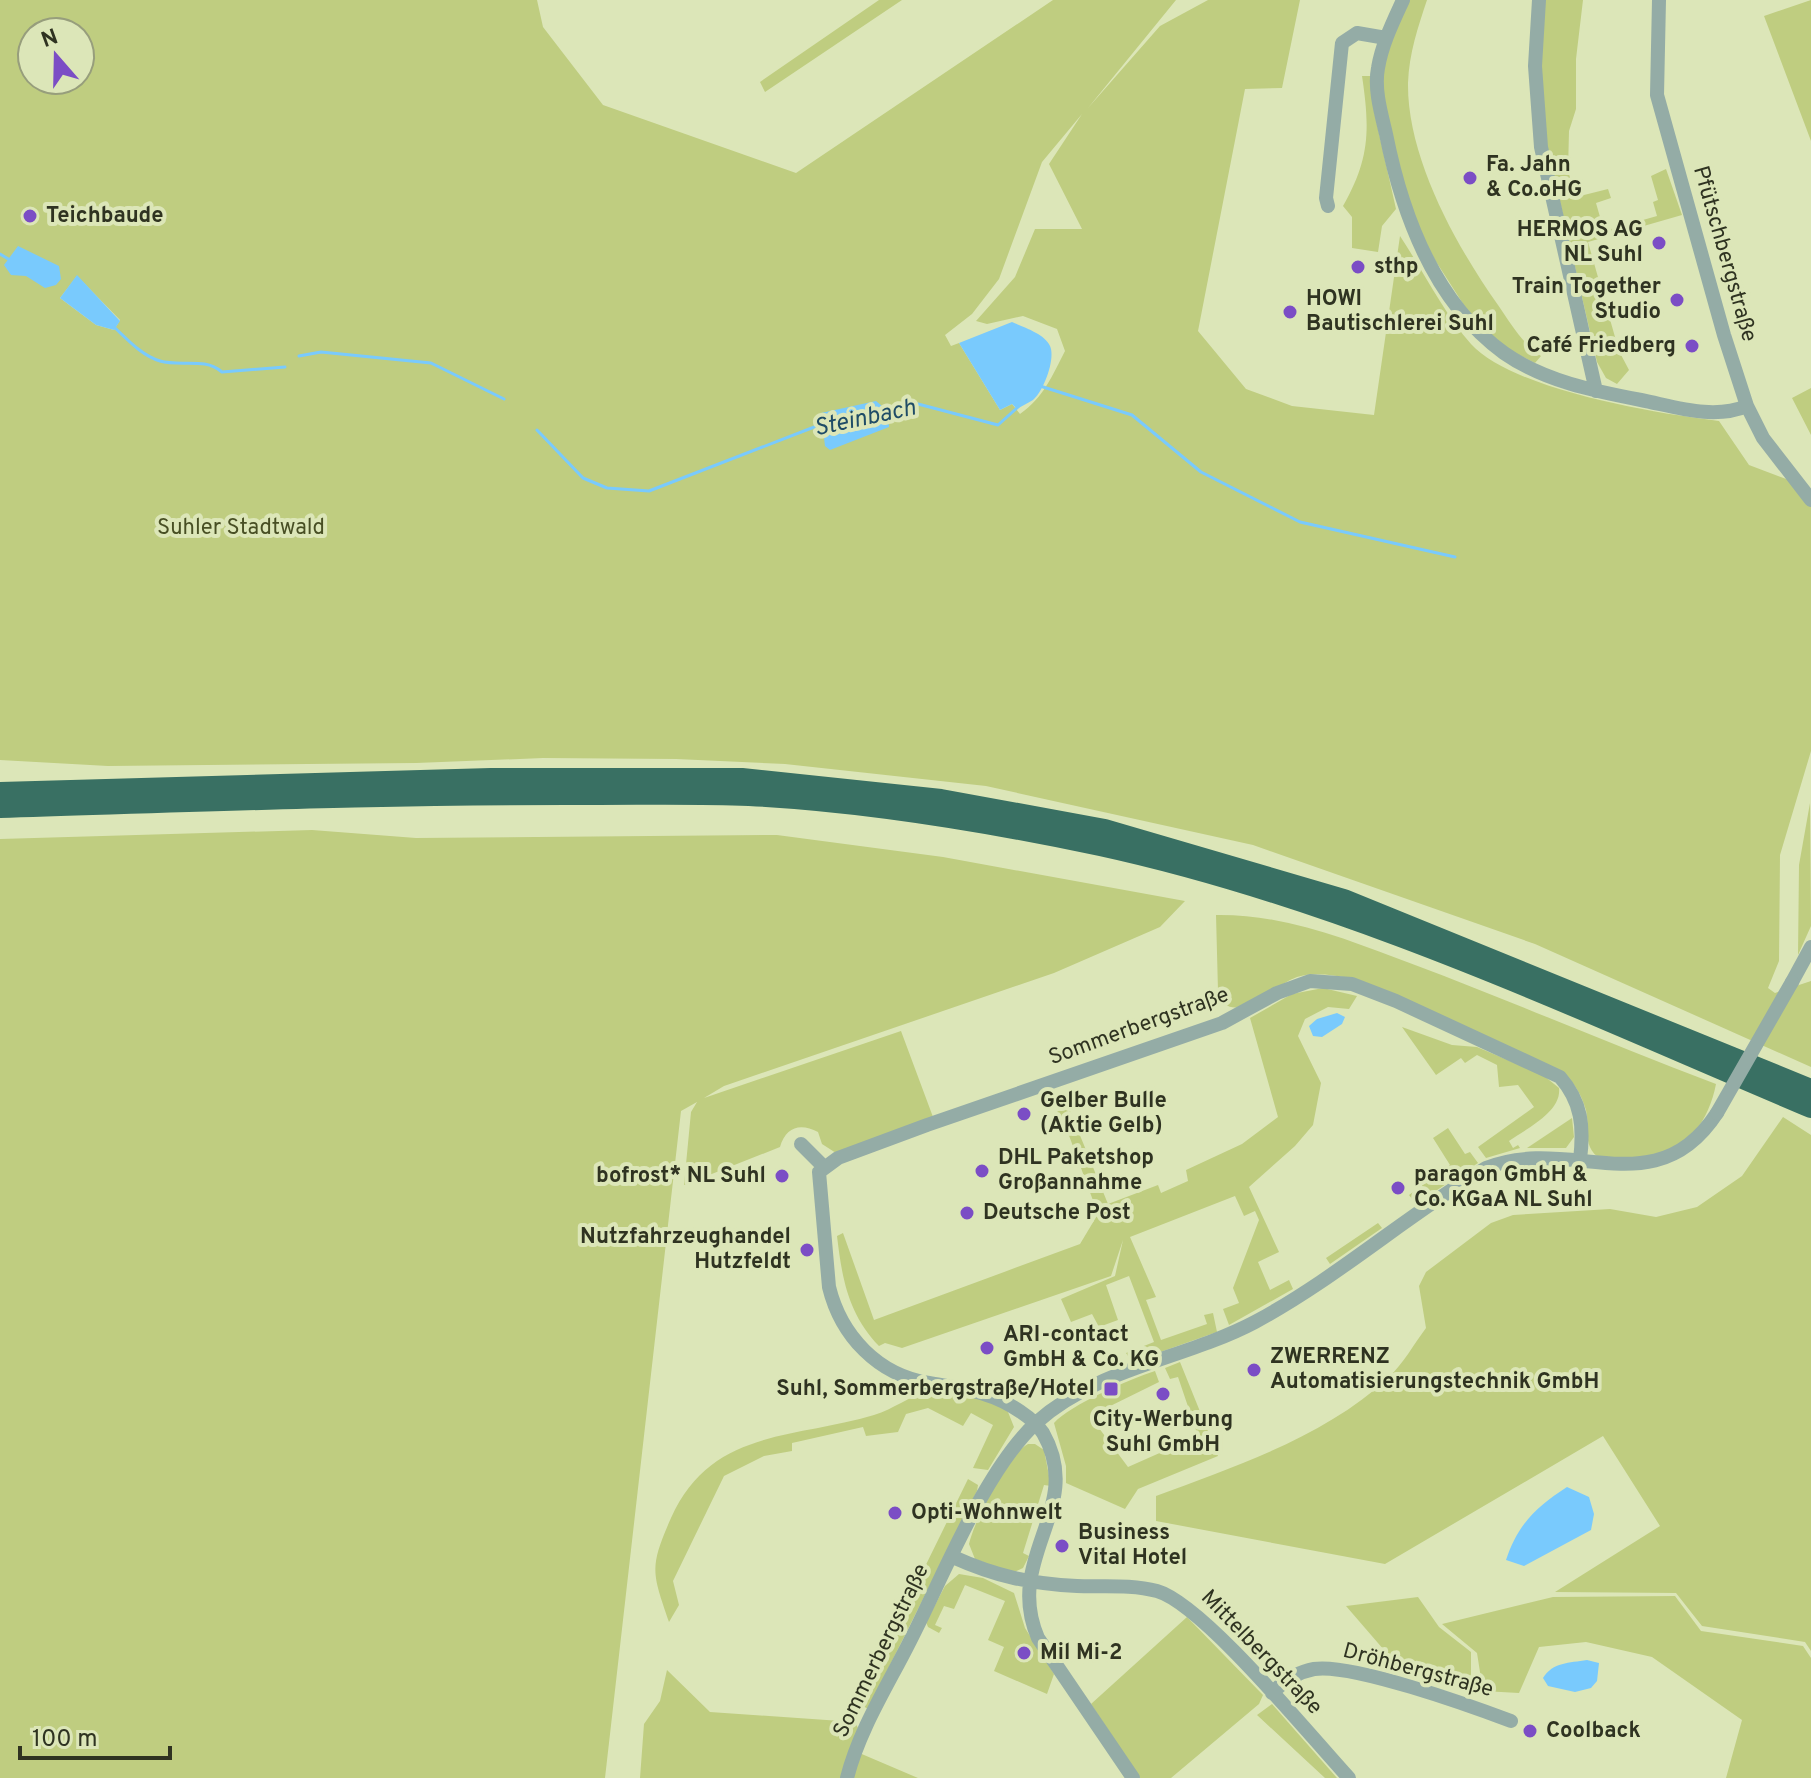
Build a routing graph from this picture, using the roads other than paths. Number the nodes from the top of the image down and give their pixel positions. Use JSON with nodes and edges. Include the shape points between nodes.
{"nodes":[{"id":1,"x":1403,"y":0,"type":"edge"},
{"id":2,"x":1539,"y":0,"type":"edge"},
{"id":3,"x":1659,"y":0,"type":"edge"},
{"id":4,"x":1386,"y":38,"type":"junction"},
{"id":5,"x":1328,"y":206,"type":"dead end"},
{"id":6,"x":1596,"y":391,"type":"junction"},
{"id":7,"x":1747,"y":406,"type":"junction"},
{"id":8,"x":1811,"y":500,"type":"edge"},
{"id":9,"x":491,"y":786,"type":"junction"},
{"id":10,"x":0,"y":792,"type":"edge"},
{"id":11,"x":0,"y":808,"type":"edge"},
{"id":12,"x":1811,"y":947,"type":"edge"},
{"id":13,"x":1811,"y":1089,"type":"edge"},
{"id":14,"x":1811,"y":1108,"type":"edge"},
{"id":15,"x":801,"y":1144,"type":"dead end"},
{"id":16,"x":1580,"y":1160,"type":"junction"},
{"id":17,"x":824,"y":1167,"type":"junction"},
{"id":18,"x":1036,"y":1423,"type":"junction"},
{"id":19,"x":953,"y":1557,"type":"junction"},
{"id":20,"x":1029,"y":1583,"type":"junction"},
{"id":21,"x":1272,"y":1693,"type":"junction"},
{"id":22,"x":1511,"y":1721,"type":"dead end"},
{"id":23,"x":847,"y":1778,"type":"edge"},
{"id":24,"x":1133,"y":1778,"type":"edge"},
{"id":25,"x":1349,"y":1778,"type":"edge"}],
"edges":[{"from":1,"to":4,"type":"street"},
{"from":2,"to":6,"type":"street","via":[[1535,66],[1541,147]]},
{"from":3,"to":7,"type":"street","name":"Pfütschbergstraße","via":[[1657,95]]},
{"from":4,"to":5,"type":"street","via":[[1357,33],[1342,43]]},
{"from":4,"to":6,"type":"street","via":[[1377,70],[1384,128],[1405,215],[1431,265],[1465,316],[1504,352],[1543,375]]},
{"from":6,"to":7,"type":"street","via":[[1713,413]]},
{"from":7,"to":8,"type":"street","name":"Pfütschbergstraße","via":[[1777,460]]},
{"from":9,"to":10,"type":"highway"},
{"from":9,"to":11,"type":"highway"},
{"from":9,"to":13,"type":"highway","via":[[742,778],[941,799],[1105,829],[1344,899]]},
{"from":9,"to":14,"type":"highway","via":[[750,796],[946,817],[1102,847],[1223,878],[1352,920],[1521,984]]},
{"from":12,"to":16,"type":"street","name":"Sommerbergstraße","bridge":true,"via":[[1717,1113],[1687,1148],[1660,1161],[1626,1165]]},
{"from":15,"to":17,"type":"street"},
{"from":16,"to":17,"type":"street","name":"Sommerbergstraße","via":[[1582,1116],[1560,1077],[1396,1001],[1329,980],[1295,985],[1213,1026],[927,1125]]},
{"from":16,"to":18,"type":"street","name":"Sommerbergstraße","via":[[1531,1156],[1486,1168],[1255,1322],[1098,1384]]},
{"from":17,"to":18,"type":"street","via":[[817,1179],[829,1287],[853,1339],[901,1375],[990,1394]]},
{"from":18,"to":19,"type":"street","name":"Sommerbergstraße","via":[[1005,1458]]},
{"from":18,"to":20,"type":"street","via":[[1056,1459],[1058,1475]]},
{"from":19,"to":20,"type":"street","name":"Mittelbergstraße","via":[[1000,1578]]},
{"from":19,"to":23,"type":"street","name":"Sommerbergstraße"},
{"from":20,"to":21,"type":"street","name":"Mittelbergstraße","via":[[1133,1587],[1178,1599]]},
{"from":20,"to":24,"type":"street","via":[[1028,1606],[1038,1638]]},
{"from":21,"to":22,"type":"street","name":"Dröhbergstraße","via":[[1289,1678],[1324,1668]]},
{"from":21,"to":25,"type":"street","name":"Mittelbergstraße"}]}
